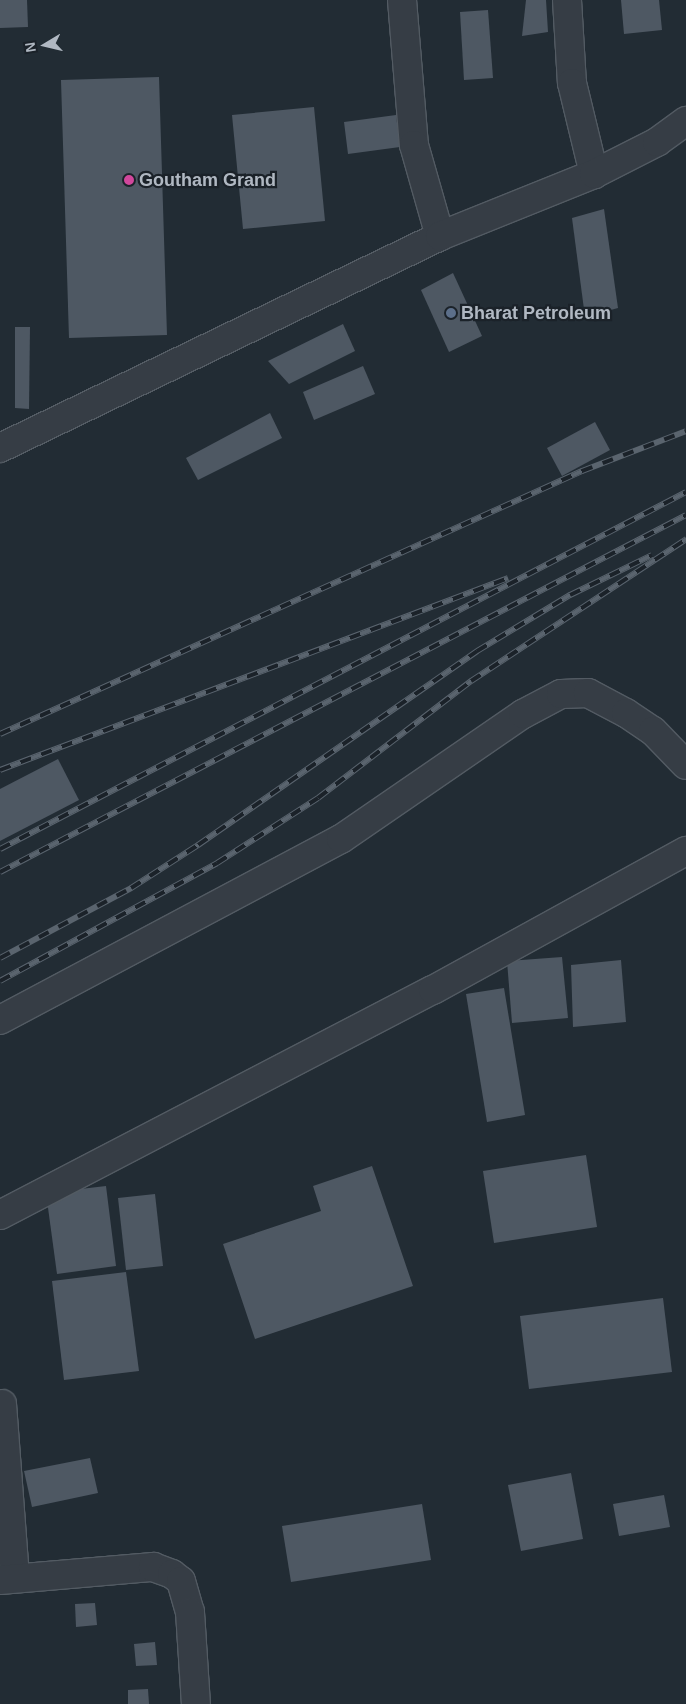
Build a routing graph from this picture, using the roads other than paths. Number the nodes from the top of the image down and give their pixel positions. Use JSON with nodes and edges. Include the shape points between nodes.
{"nodes":[{"id":1,"x":402,"y":0,"type":"edge"},
{"id":2,"x":567,"y":0,"type":"edge"},
{"id":3,"x":686,"y":122,"type":"edge"},
{"id":4,"x":594,"y":174,"type":"junction"},
{"id":5,"x":440,"y":236,"type":"junction"},
{"id":6,"x":0,"y":448,"type":"edge"},
{"id":7,"x":686,"y":765,"type":"edge"},
{"id":8,"x":686,"y":851,"type":"edge"},
{"id":9,"x":0,"y":1020,"type":"edge"},
{"id":10,"x":0,"y":1215,"type":"edge"},
{"id":11,"x":2,"y":1404,"type":"dead end"},
{"id":12,"x":8,"y":1579,"type":"edge"},
{"id":13,"x":196,"y":1704,"type":"edge"}],
"edges":[{"from":1,"to":5,"type":"street","via":[[414,145]]},
{"from":2,"to":4,"type":"street","via":[[575,100]]},
{"from":3,"to":4,"type":"street","via":[[657,142]]},
{"from":4,"to":5,"type":"street"},
{"from":5,"to":6,"type":"street"},
{"from":7,"to":9,"type":"street","via":[[653,731],[588,693],[561,694],[523,714],[341,838]]},
{"from":8,"to":10,"type":"street","via":[[433,990]]},
{"from":11,"to":12,"type":"street"},
{"from":12,"to":13,"type":"street","via":[[153,1567],[172,1574],[181,1581],[190,1612]]}]}
